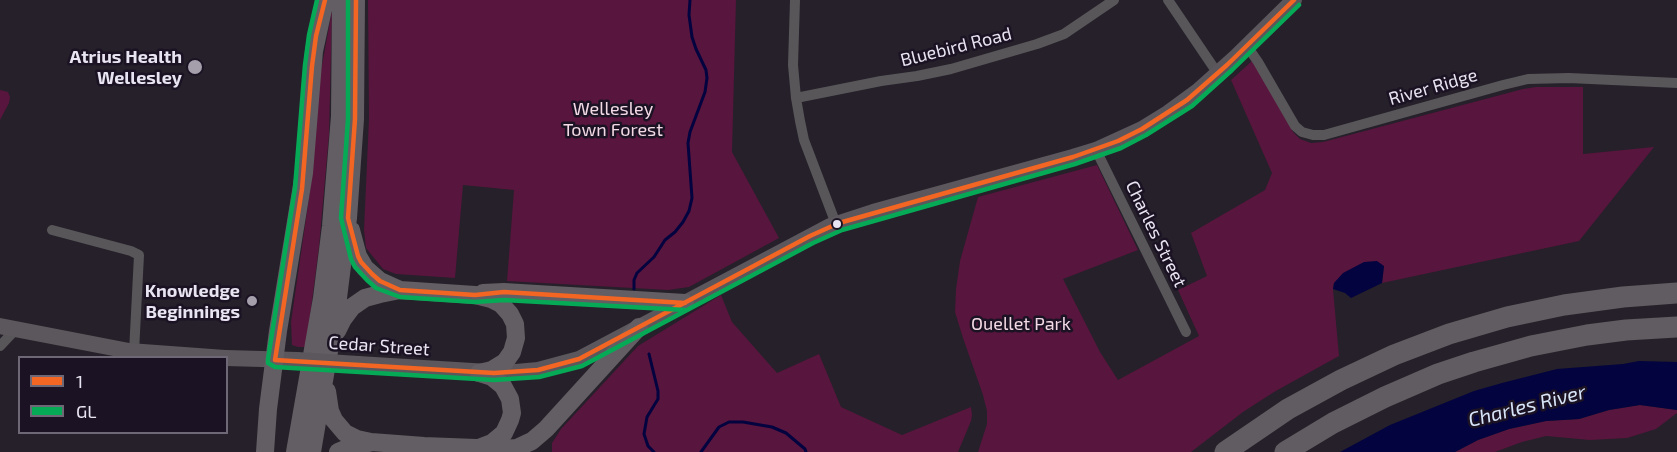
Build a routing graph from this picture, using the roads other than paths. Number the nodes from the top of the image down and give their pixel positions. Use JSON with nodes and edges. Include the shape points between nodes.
{"nodes":[{"id":1,"x":325,"y":0,"type":"edge"},
{"id":2,"x":341,"y":0,"type":"edge"},
{"id":3,"x":356,"y":0,"type":"edge"},
{"id":4,"x":795,"y":0,"type":"edge"},
{"id":5,"x":1114,"y":0,"type":"edge"},
{"id":6,"x":1168,"y":0,"type":"edge"},
{"id":7,"x":1294,"y":0,"type":"edge"},
{"id":8,"x":1247,"y":46,"type":"junction"},
{"id":9,"x":1218,"y":74,"type":"junction"},
{"id":10,"x":1677,"y":83,"type":"edge"},
{"id":11,"x":796,"y":98,"type":"junction"},
{"id":12,"x":1096,"y":150,"type":"junction"},
{"id":13,"x":348,"y":218,"type":"junction"},
{"id":14,"x":836,"y":224,"type":"junction"},
{"id":15,"x":52,"y":230,"type":"dead end"},
{"id":16,"x":400,"y":290,"type":"junction"},
{"id":17,"x":1677,"y":293,"type":"edge"},
{"id":18,"x":475,"y":295,"type":"junction"},
{"id":19,"x":685,"y":303,"type":"junction"},
{"id":20,"x":0,"y":326,"type":"edge"},
{"id":21,"x":639,"y":327,"type":"junction"},
{"id":22,"x":1677,"y":327,"type":"edge"},
{"id":23,"x":17,"y":328,"type":"junction"},
{"id":24,"x":1186,"y":332,"type":"dead end"},
{"id":25,"x":0,"y":346,"type":"edge"},
{"id":26,"x":134,"y":352,"type":"junction"},
{"id":27,"x":329,"y":352,"type":"junction"},
{"id":28,"x":195,"y":356,"type":"edge"},
{"id":29,"x":228,"y":358,"type":"edge"},
{"id":30,"x":275,"y":360,"type":"junction"},
{"id":31,"x":479,"y":373,"type":"junction"},
{"id":32,"x":325,"y":377,"type":"junction"},
{"id":33,"x":371,"y":442,"type":"junction"},
{"id":34,"x":479,"y":448,"type":"junction"},
{"id":35,"x":265,"y":452,"type":"edge"},
{"id":36,"x":295,"y":452,"type":"edge"},
{"id":37,"x":312,"y":452,"type":"edge"},
{"id":38,"x":338,"y":452,"type":"edge"},
{"id":39,"x":1225,"y":452,"type":"edge"},
{"id":40,"x":1285,"y":452,"type":"edge"}],
"edges":[{"from":1,"to":30,"type":"highway","via":[[316,36],[302,189]]},
{"from":2,"to":36,"type":"highway","via":[[340,116],[331,226]]},
{"from":3,"to":13,"type":"highway","via":[[355,119]]},
{"from":4,"to":11,"type":"street"},
{"from":5,"to":11,"type":"street","name":"Bluebird Road","via":[[1064,34],[1037,44],[951,69]]},
{"from":6,"to":9,"type":"street"},
{"from":7,"to":8,"type":"main road","name":"Cedar Street"},
{"from":8,"to":9,"type":"main road","name":"Cedar Street"},
{"from":8,"to":10,"type":"street","name":"River Ridge","via":[[1295,126],[1313,135],[1528,80]]},
{"from":9,"to":12,"type":"main road","name":"Cedar Street","via":[[1168,113]]},
{"from":11,"to":14,"type":"street","via":[[804,140]]},
{"from":12,"to":14,"type":"main road","name":"Cedar Street"},
{"from":12,"to":24,"type":"street","name":"Charles Street"},
{"from":13,"to":16,"type":"highway","via":[[361,262],[376,278]]},
{"from":13,"to":27,"type":"highway"},
{"from":14,"to":19,"type":"main road","name":"Cedar Street"},
{"from":15,"to":26,"type":"street","via":[[139,255]]},
{"from":16,"to":18,"type":"highway"},
{"from":16,"to":27,"type":"highway","via":[[368,297],[352,307],[342,319]]},
{"from":17,"to":39,"type":"highway","via":[[1545,308],[1440,337],[1341,380]]},
{"from":18,"to":19,"type":"highway","via":[[504,292]]},
{"from":18,"to":31,"type":"highway","via":[[501,304],[516,330],[515,345],[505,362]]},
{"from":19,"to":21,"type":"main road","name":"Cedar Street"},
{"from":20,"to":23,"type":"main road","name":"Cedar Street"},
{"from":21,"to":31,"type":"main road","name":"Cedar Street","via":[[586,356],[555,367]]},
{"from":21,"to":34,"type":"highway","via":[[532,441],[509,449]]},
{"from":22,"to":40,"type":"highway","via":[[1587,335],[1474,362],[1385,397]]},
{"from":23,"to":25,"type":"street"},
{"from":23,"to":26,"type":"main road","name":"Cedar Street"},
{"from":26,"to":28,"type":"main road","name":"Cedar Street"},
{"from":27,"to":32,"type":"highway"},
{"from":29,"to":30,"type":"main road","name":"Cedar Street"},
{"from":30,"to":31,"type":"main road","name":"Cedar Street","bridge":true},
{"from":30,"to":35,"type":"highway"},
{"from":31,"to":34,"type":"highway","via":[[492,376],[503,386],[512,413],[504,433]]},
{"from":32,"to":33,"type":"highway","via":[[330,411],[336,423],[351,436]]},
{"from":32,"to":37,"type":"highway"},
{"from":33,"to":34,"type":"highway"},
{"from":33,"to":38,"type":"highway"}]}
